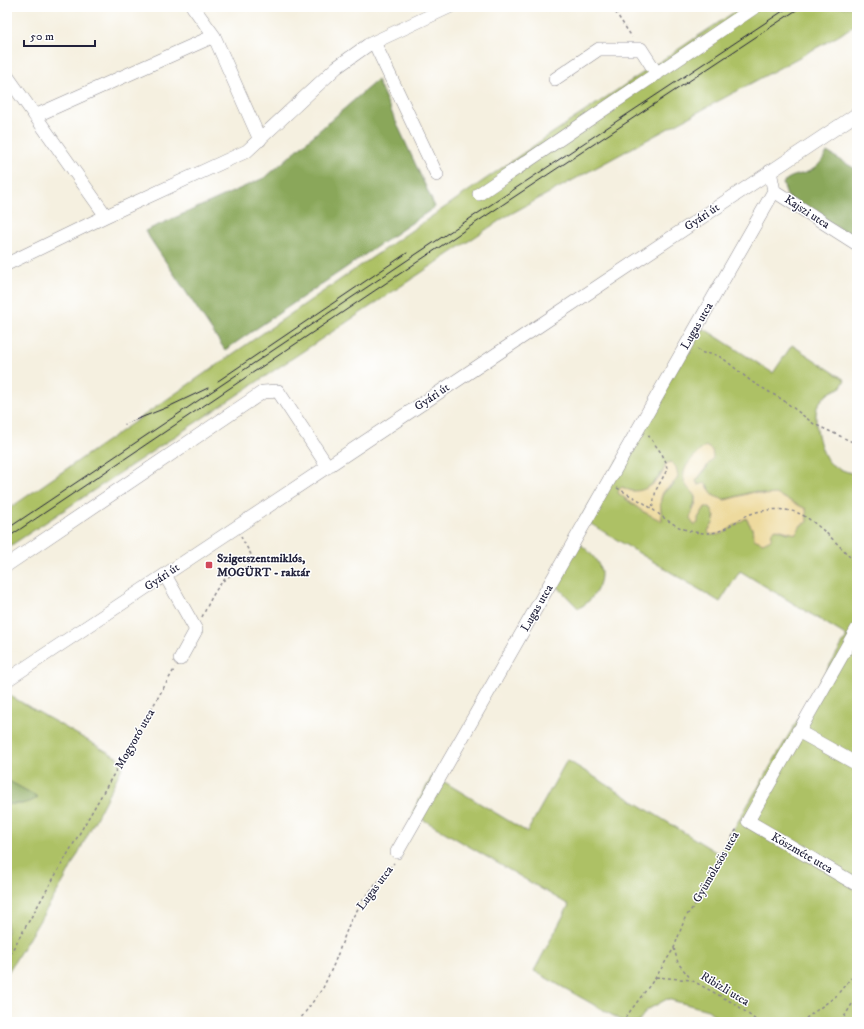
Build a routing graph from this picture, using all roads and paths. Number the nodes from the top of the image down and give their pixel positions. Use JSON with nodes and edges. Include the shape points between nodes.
{"nodes":[{"id":1,"x":193,"y":7,"type":"edge"},
{"id":2,"x":448,"y":7,"type":"edge"},
{"id":3,"x":612,"y":7,"type":"edge"},
{"id":4,"x":756,"y":7,"type":"edge"},
{"id":5,"x":214,"y":36,"type":"junction"},
{"id":6,"x":374,"y":42,"type":"junction"},
{"id":7,"x":641,"y":49,"type":"junction"},
{"id":8,"x":657,"y":74,"type":"junction"},
{"id":9,"x":7,"y":76,"type":"edge"},
{"id":10,"x":554,"y":79,"type":"dead end"},
{"id":11,"x":857,"y":114,"type":"edge"},
{"id":12,"x":35,"y":116,"type":"junction"},
{"id":13,"x":260,"y":140,"type":"junction"},
{"id":14,"x":770,"y":172,"type":"junction"},
{"id":15,"x":437,"y":175,"type":"dead end"},
{"id":16,"x":774,"y":191,"type":"junction"},
{"id":17,"x":479,"y":194,"type":"dead end"},
{"id":18,"x":106,"y":216,"type":"junction"},
{"id":19,"x":857,"y":244,"type":"edge"},
{"id":20,"x":7,"y":264,"type":"edge"},
{"id":21,"x":691,"y":337,"type":"junction"},
{"id":22,"x":644,"y":417,"type":"junction"},
{"id":23,"x":857,"y":444,"type":"edge"},
{"id":24,"x":328,"y":467,"type":"junction"},
{"id":25,"x":609,"y":483,"type":"junction"},
{"id":26,"x":652,"y":510,"type":"junction"},
{"id":27,"x":235,"y":528,"type":"junction"},
{"id":28,"x":7,"y":565,"type":"edge"},
{"id":29,"x":857,"y":565,"type":"edge"},
{"id":30,"x":165,"y":575,"type":"junction"},
{"id":31,"x":857,"y":629,"type":"edge"},
{"id":32,"x":196,"y":630,"type":"junction"},
{"id":33,"x":853,"y":648,"type":"edge"},
{"id":34,"x":180,"y":659,"type":"joint"},
{"id":35,"x":7,"y":680,"type":"edge"},
{"id":36,"x":798,"y":731,"type":"junction"},
{"id":37,"x":857,"y":764,"type":"edge"},
{"id":38,"x":748,"y":821,"type":"junction"},
{"id":39,"x":397,"y":852,"type":"joint"},
{"id":40,"x":857,"y":885,"type":"edge"},
{"id":41,"x":674,"y":948,"type":"junction"},
{"id":42,"x":7,"y":959,"type":"edge"},
{"id":43,"x":656,"y":977,"type":"junction"},
{"id":44,"x":851,"y":978,"type":"dead end"},
{"id":45,"x":691,"y":980,"type":"junction"},
{"id":46,"x":857,"y":996,"type":"edge"},
{"id":47,"x":298,"y":1022,"type":"edge"},
{"id":48,"x":622,"y":1022,"type":"edge"},
{"id":49,"x":758,"y":1022,"type":"edge"},
{"id":50,"x":801,"y":1022,"type":"edge"},
{"id":51,"x":841,"y":1022,"type":"edge"}],
"edges":[{"from":1,"to":5,"type":"street"},
{"from":2,"to":6,"type":"street"},
{"from":3,"to":7,"type":"path"},
{"from":4,"to":8,"type":"street"},
{"from":5,"to":12,"type":"street"},
{"from":5,"to":13,"type":"street"},
{"from":6,"to":13,"type":"street","via":[[337,67]]},
{"from":6,"to":15,"type":"street"},
{"from":7,"to":8,"type":"street"},
{"from":7,"to":10,"type":"street","via":[[600,49]]},
{"from":8,"to":17,"type":"street"},
{"from":9,"to":12,"type":"street"},
{"from":11,"to":14,"type":"street","name":"Gyári út"},
{"from":12,"to":18,"type":"street"},
{"from":13,"to":18,"type":"street","via":[[247,151]]},
{"from":14,"to":16,"type":"street","name":"Kajszi utca"},
{"from":14,"to":24,"type":"street","name":"Gyári út"},
{"from":16,"to":19,"type":"street","name":"Kajszi utca"},
{"from":16,"to":21,"type":"street","name":"Lugas utca"},
{"from":18,"to":20,"type":"street"},
{"from":21,"to":22,"type":"street","name":"Lugas utca"},
{"from":21,"to":23,"type":"path","via":[[700,352],[717,355],[814,424]]},
{"from":22,"to":25,"type":"street","name":"Lugas utca"},
{"from":22,"to":26,"type":"path","via":[[649,436],[662,454],[668,470],[656,490]]},
{"from":24,"to":27,"type":"street","name":"Gyári út"},
{"from":24,"to":28,"type":"street","via":[[278,391],[263,392]]},
{"from":25,"to":26,"type":"path"},
{"from":25,"to":39,"type":"street","name":"Lugas utca"},
{"from":26,"to":29,"type":"path","via":[[672,525],[709,534],[722,531],[758,511],[796,512],[805,516]]},
{"from":27,"to":30,"type":"street","name":"Gyári út"},
{"from":27,"to":32,"type":"path","via":[[253,558],[250,564],[224,581],[210,600]]},
{"from":30,"to":32,"type":"street"},
{"from":30,"to":35,"type":"street","name":"Gyári út"},
{"from":31,"to":33,"type":"street","name":"Gyümölcsös utca"},
{"from":32,"to":34,"type":"street"},
{"from":33,"to":36,"type":"street","name":"Gyümölcsös utca"},
{"from":34,"to":42,"type":"path","name":"Mogyoró utca"},
{"from":36,"to":37,"type":"street"},
{"from":36,"to":38,"type":"street","name":"Gyümölcsös utca"},
{"from":38,"to":40,"type":"street","name":"Köszméte utca"},
{"from":38,"to":41,"type":"path","name":"Gyümölcsös utca","via":[[734,833],[705,891],[685,918]]},
{"from":39,"to":47,"type":"path","name":"Lugas utca","via":[[394,862],[365,897],[350,922],[323,988]]},
{"from":41,"to":43,"type":"path","name":"Gyümölcsös utca"},
{"from":41,"to":45,"type":"path","via":[[678,963]]},
{"from":43,"to":45,"type":"path","name":"Ribizli utca"},
{"from":43,"to":48,"type":"path","name":"Gyümölcsös utca"},
{"from":44,"to":50,"type":"path","via":[[836,996]]},
{"from":45,"to":49,"type":"path","name":"Ribizli utca","via":[[737,1005]]},
{"from":46,"to":51,"type":"path"}]}
